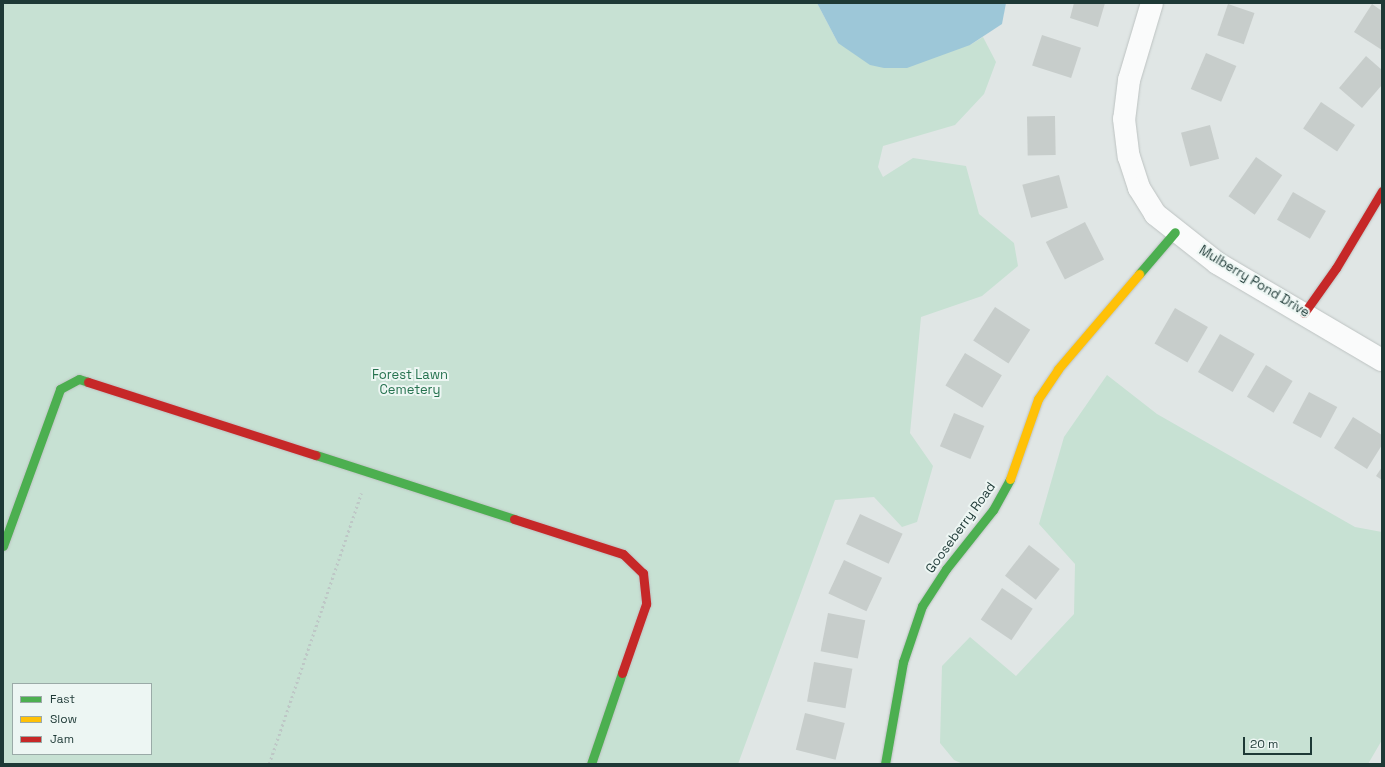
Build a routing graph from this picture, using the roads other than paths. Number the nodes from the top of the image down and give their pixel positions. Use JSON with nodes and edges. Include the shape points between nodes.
{"nodes":[{"id":1,"x":1152,"y":3,"type":"edge"},
{"id":2,"x":1382,"y":191,"type":"edge"},
{"id":3,"x":1175,"y":232,"type":"junction"},
{"id":4,"x":1304,"y":313,"type":"junction"},
{"id":5,"x":1382,"y":360,"type":"edge"},
{"id":6,"x":3,"y":546,"type":"edge"},
{"id":7,"x":590,"y":764,"type":"edge"},
{"id":8,"x":885,"y":764,"type":"edge"}],
"edges":[{"from":1,"to":3,"type":"street","name":"Mulberry Pond Drive","via":[[1129,80],[1124,119],[1129,157],[1139,188],[1155,214]]},
{"from":2,"to":4,"type":"street","via":[[1336,268]]},
{"from":3,"to":4,"type":"street","name":"Mulberry Pond Drive","via":[[1216,263]]},
{"from":3,"to":8,"type":"street","name":"Gooseberry Road","via":[[1058,369],[1038,398],[1008,485],[922,606],[903,662]]},
{"from":4,"to":5,"type":"street","name":"Mulberry Pond Drive"},
{"from":6,"to":7,"type":"street","via":[[60,389],[79,379],[623,554],[643,573],[646,604]]}]}
